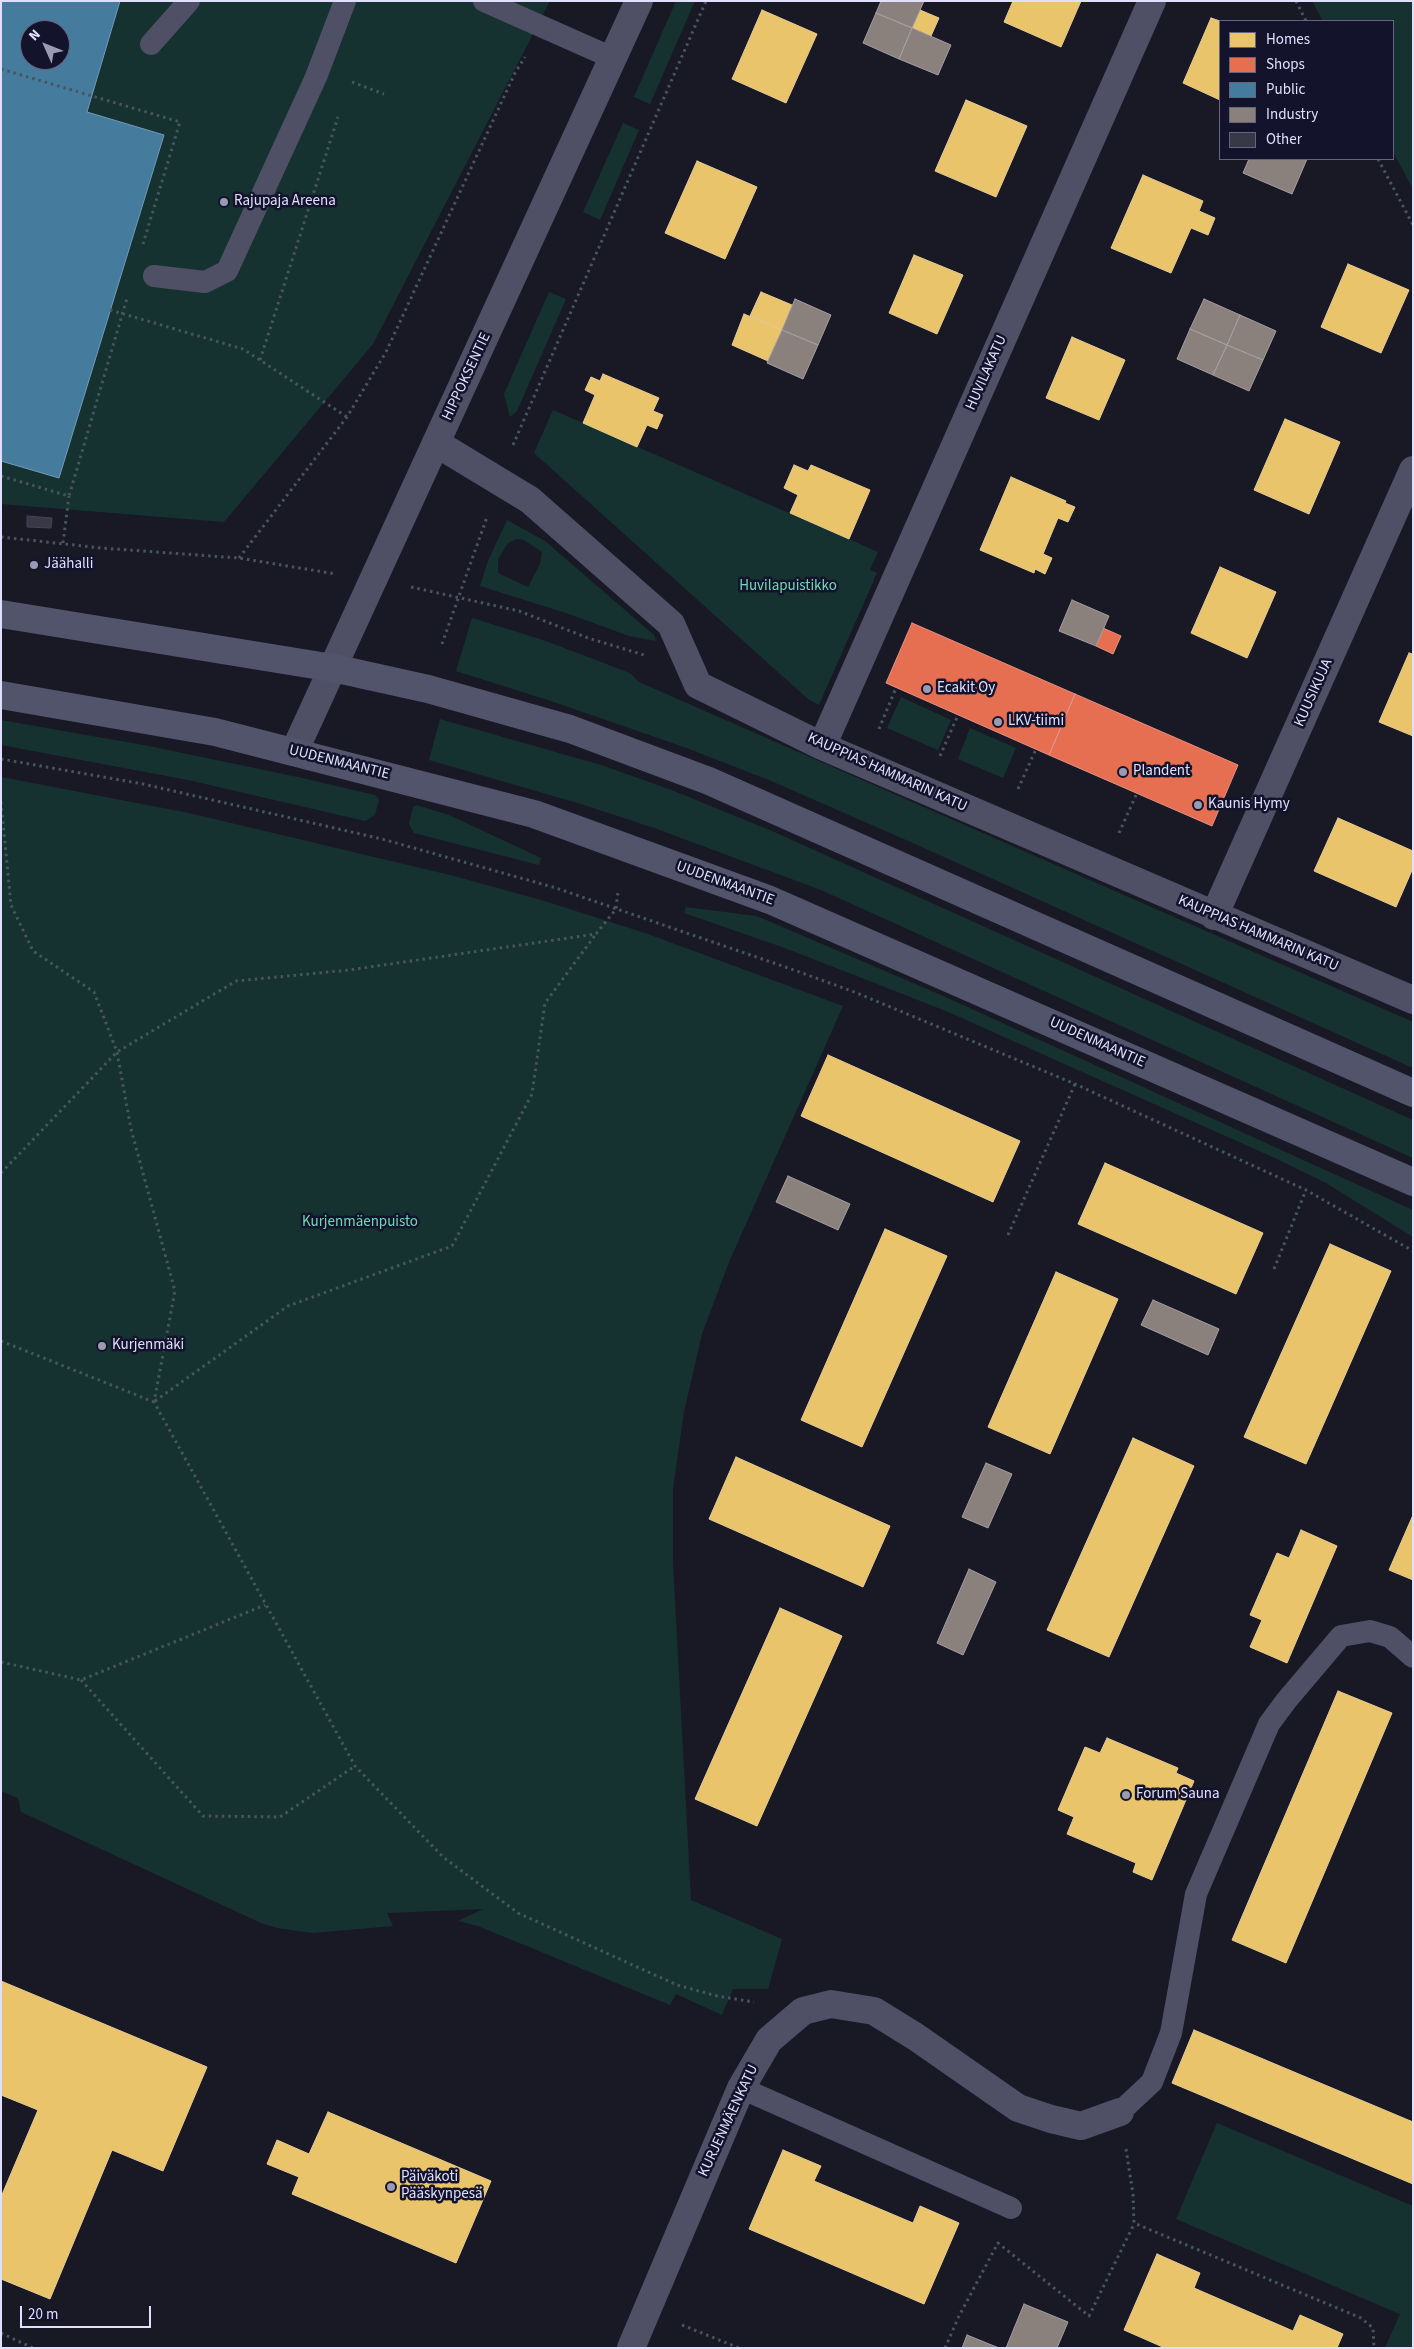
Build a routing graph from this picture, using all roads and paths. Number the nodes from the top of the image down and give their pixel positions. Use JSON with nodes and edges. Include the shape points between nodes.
{"nodes":[{"id":1,"x":189,"y":1,"type":"edge"},
{"id":2,"x":345,"y":1,"type":"edge"},
{"id":3,"x":484,"y":1,"type":"edge"},
{"id":4,"x":639,"y":1,"type":"edge"},
{"id":5,"x":706,"y":1,"type":"edge"},
{"id":6,"x":1152,"y":1,"type":"edge"},
{"id":7,"x":1296,"y":1,"type":"edge"},
{"id":8,"x":1306,"y":20,"type":"edge"},
{"id":9,"x":544,"y":27,"type":"junction"},
{"id":10,"x":151,"y":44,"type":"dead end"},
{"id":11,"x":615,"y":58,"type":"junction"},
{"id":12,"x":1,"y":69,"type":"edge"},
{"id":13,"x":350,"y":81,"type":"dead end"},
{"id":14,"x":347,"y":90,"type":"dead end"},
{"id":15,"x":341,"y":109,"type":"dead end"},
{"id":16,"x":1379,"y":160,"type":"edge"},
{"id":17,"x":1413,"y":225,"type":"edge"},
{"id":18,"x":143,"y":246,"type":"dead end"},
{"id":19,"x":154,"y":276,"type":"dead end"},
{"id":20,"x":129,"y":294,"type":"dead end"},
{"id":21,"x":110,"y":310,"type":"dead end"},
{"id":22,"x":123,"y":313,"type":"junction"},
{"id":23,"x":260,"y":360,"type":"junction"},
{"id":24,"x":347,"y":417,"type":"junction"},
{"id":25,"x":436,"y":443,"type":"junction"},
{"id":26,"x":514,"y":444,"type":"dead end"},
{"id":27,"x":1413,"y":470,"type":"edge"},
{"id":28,"x":1,"y":476,"type":"edge"},
{"id":29,"x":69,"y":496,"type":"junction"},
{"id":30,"x":487,"y":516,"type":"dead end"},
{"id":31,"x":1,"y":537,"type":"edge"},
{"id":32,"x":63,"y":543,"type":"junction"},
{"id":33,"x":457,"y":596,"type":"junction"},
{"id":34,"x":1,"y":614,"type":"edge"},
{"id":35,"x":442,"y":644,"type":"dead end"},
{"id":36,"x":333,"y":668,"type":"junction"},
{"id":37,"x":698,"y":685,"type":"junction"},
{"id":38,"x":896,"y":688,"type":"dead end"},
{"id":39,"x":1,"y":695,"type":"edge"},
{"id":40,"x":958,"y":715,"type":"dead end"},
{"id":41,"x":876,"y":734,"type":"dead end"},
{"id":42,"x":822,"y":746,"type":"junction"},
{"id":43,"x":1036,"y":748,"type":"dead end"},
{"id":44,"x":294,"y":752,"type":"junction"},
{"id":45,"x":1,"y":759,"type":"edge"},
{"id":46,"x":938,"y":761,"type":"dead end"},
{"id":47,"x":1137,"y":793,"type":"dead end"},
{"id":48,"x":1016,"y":795,"type":"dead end"},
{"id":49,"x":1,"y":802,"type":"edge"},
{"id":50,"x":1116,"y":838,"type":"dead end"},
{"id":51,"x":4,"y":839,"type":"junction"},
{"id":52,"x":1,"y":846,"type":"edge"},
{"id":53,"x":618,"y":892,"type":"dead end"},
{"id":54,"x":616,"y":909,"type":"junction"},
{"id":55,"x":1214,"y":916,"type":"junction"},
{"id":56,"x":596,"y":934,"type":"junction"},
{"id":57,"x":1413,"y":1000,"type":"edge"},
{"id":58,"x":118,"y":1052,"type":"junction"},
{"id":59,"x":1075,"y":1084,"type":"junction"},
{"id":60,"x":1413,"y":1093,"type":"edge"},
{"id":61,"x":1,"y":1173,"type":"edge"},
{"id":62,"x":1413,"y":1182,"type":"edge"},
{"id":63,"x":1306,"y":1190,"type":"junction"},
{"id":64,"x":1008,"y":1235,"type":"dead end"},
{"id":65,"x":1413,"y":1251,"type":"edge"},
{"id":66,"x":1274,"y":1269,"type":"dead end"},
{"id":67,"x":1,"y":1341,"type":"edge"},
{"id":68,"x":154,"y":1402,"type":"junction"},
{"id":69,"x":265,"y":1605,"type":"junction"},
{"id":70,"x":1413,"y":1657,"type":"edge"},
{"id":71,"x":1,"y":1662,"type":"edge"},
{"id":72,"x":81,"y":1680,"type":"junction"},
{"id":73,"x":355,"y":1766,"type":"junction"},
{"id":74,"x":804,"y":2011,"type":"junction"},
{"id":75,"x":741,"y":2088,"type":"junction"},
{"id":76,"x":1120,"y":2112,"type":"junction"},
{"id":77,"x":1011,"y":2208,"type":"dead end"},
{"id":78,"x":1134,"y":2224,"type":"junction"},
{"id":79,"x":647,"y":2311,"type":"junction"},
{"id":80,"x":1,"y":2333,"type":"edge"},
{"id":81,"x":34,"y":2348,"type":"edge"},
{"id":82,"x":631,"y":2348,"type":"edge"},
{"id":83,"x":739,"y":2348,"type":"edge"},
{"id":84,"x":945,"y":2348,"type":"edge"},
{"id":85,"x":1374,"y":2348,"type":"edge"}],
"edges":[{"from":1,"to":10,"type":"lane"},
{"from":2,"to":19,"type":"lane","via":[[316,77],[227,272],[205,282]]},
{"from":3,"to":9,"type":"lane"},
{"from":4,"to":11,"type":"street","name":"HIPPOKSENTIE"},
{"from":5,"to":26,"type":"path"},
{"from":6,"to":42,"type":"street","name":"HUVILAKATU"},
{"from":7,"to":8,"type":"path"},
{"from":9,"to":11,"type":"lane"},
{"from":9,"to":24,"type":"path","via":[[515,73],[386,352]]},
{"from":11,"to":25,"type":"street","name":"HIPPOKSENTIE"},
{"from":12,"to":18,"type":"path","via":[[180,122]]},
{"from":13,"to":14,"type":"path"},
{"from":15,"to":23,"type":"path"},
{"from":16,"to":17,"type":"path"},
{"from":20,"to":22,"type":"path"},
{"from":21,"to":22,"type":"path"},
{"from":22,"to":23,"type":"path","via":[[243,349]]},
{"from":22,"to":29,"type":"path"},
{"from":23,"to":24,"type":"path"},
{"from":24,"to":32,"type":"path","via":[[239,558]]},
{"from":25,"to":36,"type":"street","name":"HIPPOKSENTIE"},
{"from":25,"to":37,"type":"street","via":[[530,500],[671,624]]},
{"from":27,"to":55,"type":"street","name":"KUUSIKUJA"},
{"from":28,"to":29,"type":"path"},
{"from":29,"to":32,"type":"path"},
{"from":30,"to":33,"type":"path"},
{"from":31,"to":32,"type":"path"},
{"from":33,"to":35,"type":"path"},
{"from":33,"to":37,"type":"path","via":[[519,611],[588,638],[659,659]]},
{"from":34,"to":36,"type":"main road"},
{"from":36,"to":44,"type":"street","name":"HIPPOKSENTIE"},
{"from":36,"to":60,"type":"main road","via":[[428,689],[570,730],[709,781]]},
{"from":37,"to":42,"type":"street","name":"KAUPPIAS HAMMARIN KATU"},
{"from":38,"to":41,"type":"path"},
{"from":39,"to":44,"type":"main road","name":"UUDENMAANTIE","via":[[215,732]]},
{"from":40,"to":46,"type":"path"},
{"from":42,"to":55,"type":"street","name":"KAUPPIAS HAMMARIN KATU"},
{"from":43,"to":48,"type":"path"},
{"from":44,"to":62,"type":"main road","name":"UUDENMAANTIE","via":[[534,814],[770,900]]},
{"from":45,"to":54,"type":"path","via":[[143,784],[382,839],[556,888]]},
{"from":47,"to":50,"type":"path"},
{"from":49,"to":51,"type":"path"},
{"from":51,"to":52,"type":"path"},
{"from":51,"to":58,"type":"path","via":[[11,905],[33,951],[94,992]]},
{"from":53,"to":54,"type":"path"},
{"from":54,"to":56,"type":"path"},
{"from":54,"to":59,"type":"path","via":[[857,993]]},
{"from":55,"to":57,"type":"street","name":"KAUPPIAS HAMMARIN KATU"},
{"from":56,"to":58,"type":"path","via":[[349,970],[236,981]]},
{"from":56,"to":68,"type":"path","via":[[545,1003],[532,1094],[452,1246],[288,1306]]},
{"from":58,"to":61,"type":"path"},
{"from":58,"to":68,"type":"path","via":[[131,1129],[175,1291]]},
{"from":59,"to":63,"type":"path"},
{"from":59,"to":64,"type":"path"},
{"from":63,"to":65,"type":"path"},
{"from":63,"to":66,"type":"path"},
{"from":67,"to":68,"type":"path"},
{"from":68,"to":69,"type":"path"},
{"from":69,"to":72,"type":"path"},
{"from":69,"to":73,"type":"path"},
{"from":70,"to":76,"type":"lane","via":[[1390,1637],[1370,1631],[1340,1636],[1269,1724],[1196,1894],[1172,2033],[1152,2082]]},
{"from":71,"to":72,"type":"path"},
{"from":72,"to":73,"type":"path","via":[[203,1816],[280,1817]]},
{"from":73,"to":74,"type":"path","via":[[443,1857],[518,1913],[677,1984],[717,1996]]},
{"from":74,"to":75,"type":"street","name":"KURJENMÄENKATU","via":[[769,2040]]},
{"from":74,"to":76,"type":"street","name":"KURJENMÄENKATU","via":[[831,2004],[874,2011],[1018,2108],[1051,2119],[1081,2126]]},
{"from":75,"to":77,"type":"lane"},
{"from":75,"to":79,"type":"street","name":"KURJENMÄENKATU"},
{"from":76,"to":78,"type":"path","via":[[1133,2194]]},
{"from":78,"to":84,"type":"path","via":[[1089,2316],[998,2242]]},
{"from":78,"to":85,"type":"path","via":[[1361,2318],[1373,2328]]},
{"from":79,"to":82,"type":"street","name":"KURJENMÄENKATU"},
{"from":79,"to":83,"type":"path"},
{"from":80,"to":81,"type":"path"}]}
